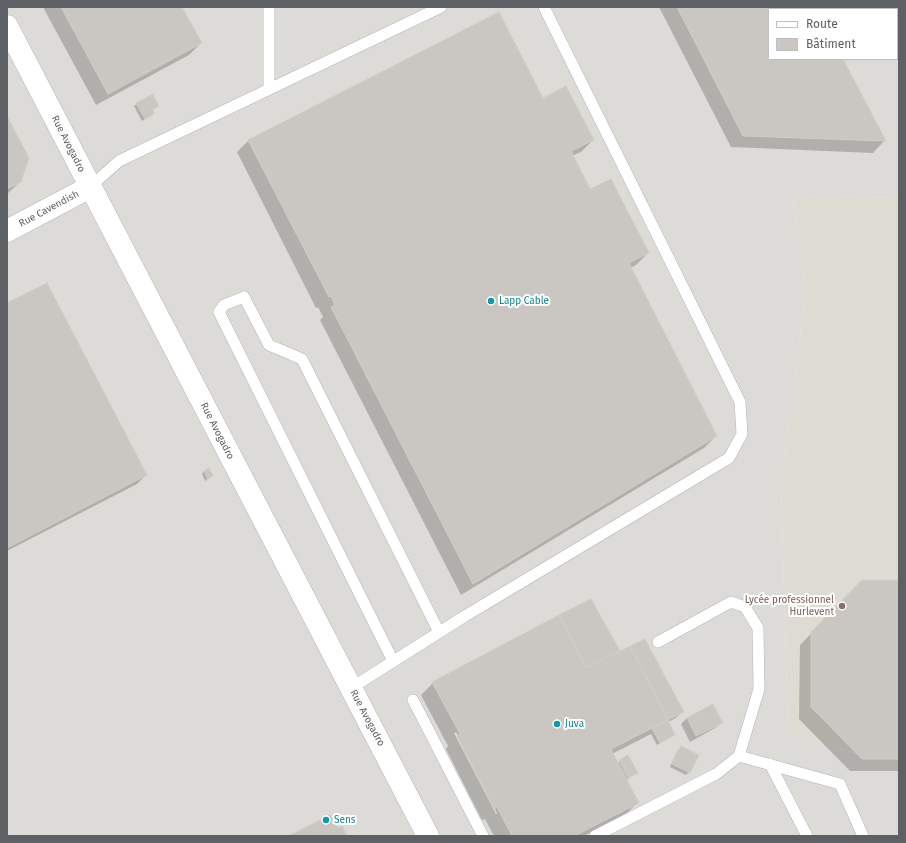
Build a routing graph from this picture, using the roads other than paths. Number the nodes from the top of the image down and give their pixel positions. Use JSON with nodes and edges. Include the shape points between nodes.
{"nodes":[{"id":1,"x":269,"y":7,"type":"edge"},
{"id":2,"x":441,"y":7,"type":"edge"},
{"id":3,"x":544,"y":7,"type":"edge"},
{"id":4,"x":7,"y":26,"type":"edge"},
{"id":5,"x":269,"y":89,"type":"junction"},
{"id":6,"x":90,"y":187,"type":"junction"},
{"id":7,"x":7,"y":231,"type":"edge"},
{"id":8,"x":439,"y":632,"type":"junction"},
{"id":9,"x":658,"y":642,"type":"dead end"},
{"id":10,"x":393,"y":661,"type":"junction"},
{"id":11,"x":351,"y":688,"type":"junction"},
{"id":12,"x":413,"y":700,"type":"dead end"},
{"id":13,"x":739,"y":756,"type":"junction"},
{"id":14,"x":770,"y":764,"type":"junction"},
{"id":15,"x":428,"y":836,"type":"edge"},
{"id":16,"x":483,"y":836,"type":"edge"},
{"id":17,"x":595,"y":836,"type":"edge"},
{"id":18,"x":807,"y":836,"type":"edge"},
{"id":19,"x":863,"y":836,"type":"edge"}],
"edges":[{"from":1,"to":5,"type":"lane"},
{"from":2,"to":5,"type":"lane"},
{"from":3,"to":8,"type":"lane","via":[[740,402],[742,434],[729,458]]},
{"from":4,"to":6,"type":"street","name":"Rue Avogadro"},
{"from":5,"to":6,"type":"lane","via":[[119,161]]},
{"from":6,"to":7,"type":"street","name":"Rue Cavendish"},
{"from":6,"to":11,"type":"street","name":"Rue Avogadro"},
{"from":8,"to":10,"type":"lane"},
{"from":8,"to":10,"type":"lane","via":[[302,358],[269,344],[244,297],[224,305],[219,312]]},
{"from":9,"to":13,"type":"lane","via":[[731,602],[745,607],[758,628],[759,689]]},
{"from":10,"to":11,"type":"lane"},
{"from":11,"to":15,"type":"street","name":"Rue Avogadro"},
{"from":12,"to":16,"type":"lane"},
{"from":13,"to":14,"type":"lane"},
{"from":13,"to":17,"type":"lane","via":[[716,774]]},
{"from":14,"to":18,"type":"lane"},
{"from":14,"to":19,"type":"lane","via":[[840,784]]}]}
